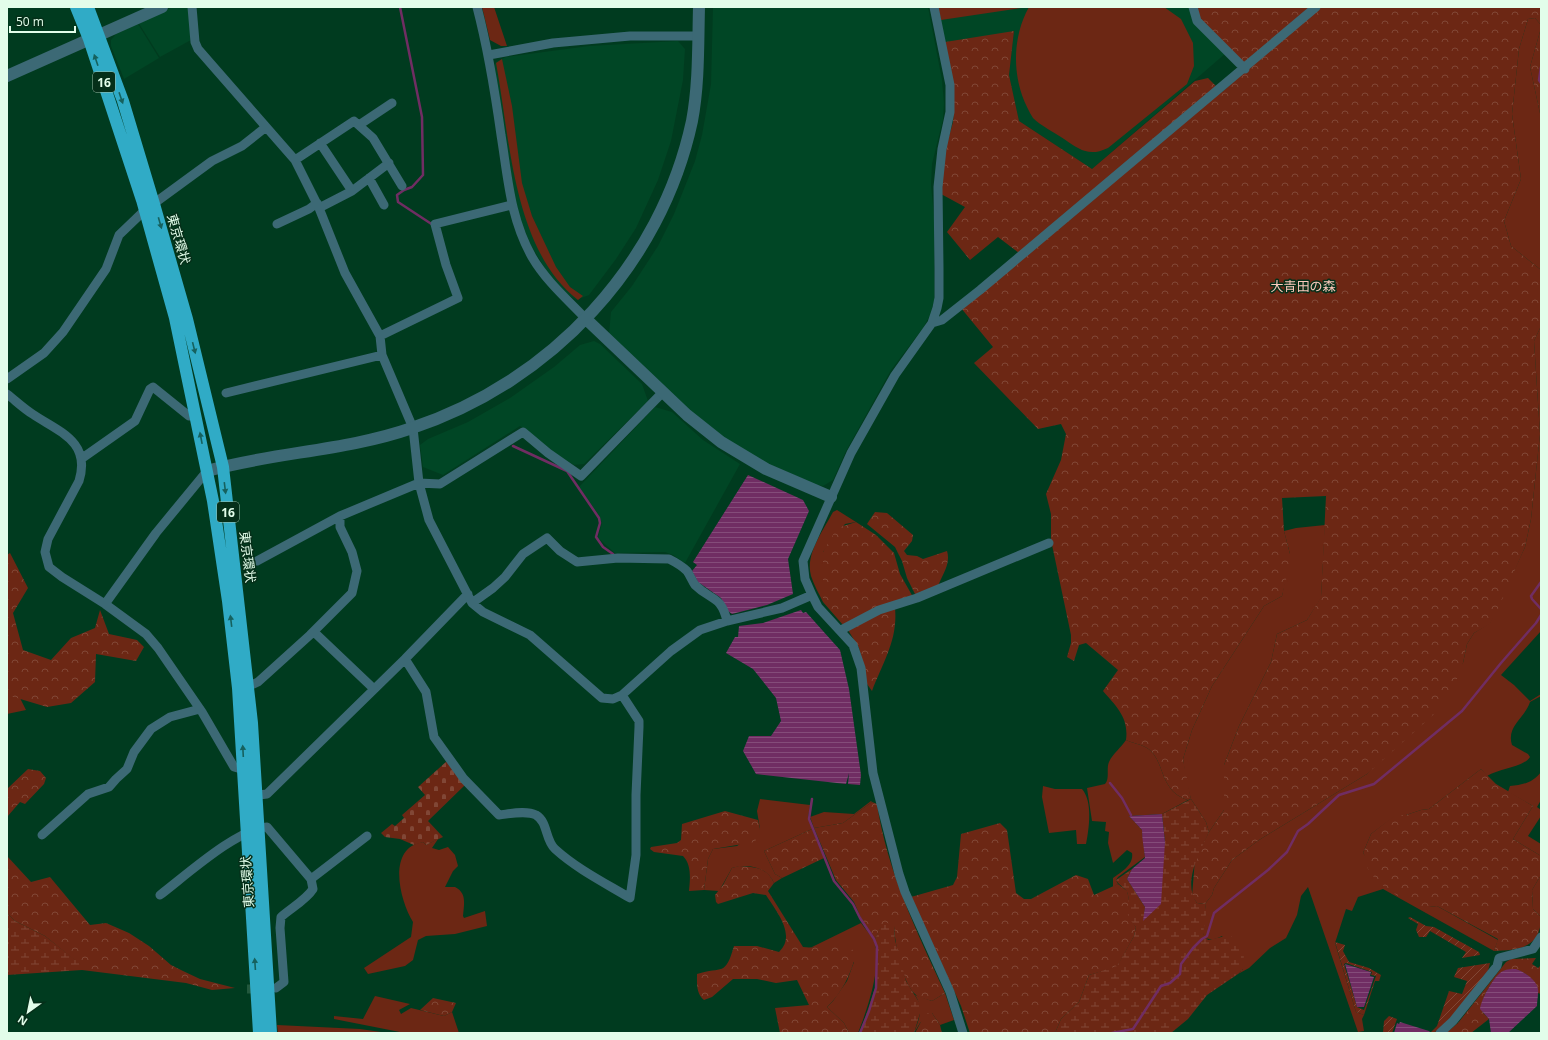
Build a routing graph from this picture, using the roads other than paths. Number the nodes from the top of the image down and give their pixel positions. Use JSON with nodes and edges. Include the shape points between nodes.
{"nodes":[{"id":1,"x":76,"y":7,"type":"edge"},
{"id":2,"x":88,"y":7,"type":"edge"},
{"id":3,"x":162,"y":7,"type":"edge"},
{"id":4,"x":192,"y":7,"type":"edge"},
{"id":5,"x":477,"y":7,"type":"edge"},
{"id":6,"x":699,"y":7,"type":"edge"},
{"id":7,"x":934,"y":7,"type":"edge"},
{"id":8,"x":1193,"y":7,"type":"edge"},
{"id":9,"x":1316,"y":7,"type":"edge"},
{"id":10,"x":698,"y":36,"type":"junction"},
{"id":11,"x":94,"y":37,"type":"junction"},
{"id":12,"x":489,"y":55,"type":"junction"},
{"id":13,"x":1245,"y":69,"type":"junction"},
{"id":14,"x":7,"y":76,"type":"edge"},
{"id":15,"x":392,"y":103,"type":"dead end"},
{"id":16,"x":359,"y":125,"type":"junction"},
{"id":17,"x":266,"y":128,"type":"junction"},
{"id":18,"x":320,"y":143,"type":"junction"},
{"id":19,"x":295,"y":160,"type":"junction"},
{"id":20,"x":388,"y":163,"type":"junction"},
{"id":21,"x":369,"y":178,"type":"junction"},
{"id":22,"x":402,"y":186,"type":"dead end"},
{"id":23,"x":352,"y":191,"type":"junction"},
{"id":24,"x":318,"y":205,"type":"junction"},
{"id":25,"x":384,"y":205,"type":"dead end"},
{"id":26,"x":511,"y":205,"type":"junction"},
{"id":27,"x":150,"y":207,"type":"junction"},
{"id":28,"x":277,"y":224,"type":"dead end"},
{"id":29,"x":586,"y":319,"type":"junction"},
{"id":30,"x":932,"y":323,"type":"junction"},
{"id":31,"x":380,"y":336,"type":"junction"},
{"id":32,"x":382,"y":355,"type":"junction"},
{"id":33,"x":7,"y":379,"type":"edge"},
{"id":34,"x":663,"y":392,"type":"junction"},
{"id":35,"x":226,"y":393,"type":"dead end"},
{"id":36,"x":7,"y":394,"type":"edge"},
{"id":37,"x":196,"y":415,"type":"junction"},
{"id":38,"x":413,"y":428,"type":"junction"},
{"id":39,"x":81,"y":459,"type":"junction"},
{"id":40,"x":222,"y":467,"type":"junction"},
{"id":41,"x":207,"y":471,"type":"junction"},
{"id":42,"x":419,"y":483,"type":"junction"},
{"id":43,"x":832,"y":497,"type":"junction"},
{"id":44,"x":340,"y":516,"type":"junction"},
{"id":45,"x":1049,"y":543,"type":"dead end"},
{"id":46,"x":257,"y":561,"type":"dead end"},
{"id":47,"x":812,"y":595,"type":"junction"},
{"id":48,"x":470,"y":598,"type":"junction"},
{"id":49,"x":105,"y":604,"type":"junction"},
{"id":50,"x":727,"y":621,"type":"junction"},
{"id":51,"x":841,"y":630,"type":"junction"},
{"id":52,"x":314,"y":632,"type":"junction"},
{"id":53,"x":405,"y":659,"type":"junction"},
{"id":54,"x":244,"y":687,"type":"junction"},
{"id":55,"x":374,"y":690,"type":"junction"},
{"id":56,"x":622,"y":695,"type":"junction"},
{"id":57,"x":200,"y":709,"type":"junction"},
{"id":58,"x":250,"y":771,"type":"junction"},
{"id":59,"x":251,"y":796,"type":"junction"},
{"id":60,"x":252,"y":830,"type":"junction"},
{"id":61,"x":42,"y":835,"type":"dead end"},
{"id":62,"x":367,"y":836,"type":"dead end"},
{"id":63,"x":311,"y":879,"type":"junction"},
{"id":64,"x":160,"y":895,"type":"dead end"},
{"id":65,"x":1541,"y":937,"type":"edge"},
{"id":66,"x":276,"y":988,"type":"dead end"},
{"id":67,"x":259,"y":1033,"type":"edge"},
{"id":68,"x":271,"y":1033,"type":"edge"},
{"id":69,"x":963,"y":1033,"type":"edge"},
{"id":70,"x":1440,"y":1033,"type":"edge"}],
"edges":[{"from":1,"to":11,"type":"highway","name":"東京環状","number":"16"},
{"from":2,"to":11,"type":"highway","name":"東京環状","number":"16"},
{"from":3,"to":11,"type":"street"},
{"from":4,"to":17,"type":"street","via":[[198,49]]},
{"from":5,"to":12,"type":"street"},
{"from":6,"to":10,"type":"street"},
{"from":7,"to":30,"type":"street","via":[[950,85],[950,112],[939,167],[939,298]]},
{"from":8,"to":13,"type":"street","via":[[1197,21]]},
{"from":9,"to":13,"type":"street"},
{"from":10,"to":12,"type":"street","via":[[630,36],[553,43]]},
{"from":10,"to":29,"type":"street","via":[[697,80],[692,120],[669,194],[627,269]]},
{"from":11,"to":14,"type":"street"},
{"from":11,"to":27,"type":"highway","name":"東京環状","number":"16"},
{"from":12,"to":26,"type":"street"},
{"from":13,"to":30,"type":"street","via":[[980,290],[942,320]]},
{"from":15,"to":16,"type":"street"},
{"from":16,"to":18,"type":"street","via":[[354,121]]},
{"from":16,"to":20,"type":"street","via":[[373,138]]},
{"from":17,"to":19,"type":"street"},
{"from":17,"to":27,"type":"street","via":[[242,146],[212,161]]},
{"from":18,"to":19,"type":"street"},
{"from":18,"to":23,"type":"street"},
{"from":19,"to":24,"type":"street"},
{"from":20,"to":21,"type":"street"},
{"from":20,"to":22,"type":"street"},
{"from":21,"to":23,"type":"street"},
{"from":21,"to":25,"type":"street"},
{"from":23,"to":24,"type":"street"},
{"from":24,"to":28,"type":"street"},
{"from":24,"to":31,"type":"street","via":[[345,273]]},
{"from":26,"to":29,"type":"street","via":[[533,258],[549,282]]},
{"from":26,"to":31,"type":"street","via":[[435,224],[458,298]]},
{"from":27,"to":33,"type":"street","via":[[119,235],[106,269],[63,332],[44,354]]},
{"from":27,"to":37,"type":"highway","name":"東京環状","number":"16"},
{"from":27,"to":40,"type":"highway","name":"東京環状","number":"16","one_way":true,"via":[[187,319]]},
{"from":29,"to":34,"type":"street"},
{"from":29,"to":38,"type":"street","via":[[544,357],[500,387]]},
{"from":30,"to":43,"type":"street","via":[[895,375],[851,453]]},
{"from":31,"to":32,"type":"street"},
{"from":32,"to":35,"type":"street"},
{"from":32,"to":38,"type":"street"},
{"from":34,"to":42,"type":"street","via":[[581,476],[523,432],[440,484]]},
{"from":34,"to":43,"type":"street","via":[[686,415],[721,442],[766,468]]},
{"from":36,"to":39,"type":"street","via":[[32,414],[66,435],[80,451]]},
{"from":37,"to":39,"type":"street","via":[[189,416],[152,388],[135,421]]},
{"from":41,"to":37,"type":"highway","name":"東京環状","number":"16","one_way":true},
{"from":38,"to":40,"type":"street","via":[[360,441]]},
{"from":38,"to":42,"type":"street"},
{"from":39,"to":49,"type":"street","via":[[82,471],[79,481],[48,539],[46,560],[54,572]]},
{"from":40,"to":41,"type":"street"},
{"from":40,"to":54,"type":"highway","name":"東京環状","number":"16","one_way":true},
{"from":41,"to":49,"type":"street","via":[[156,533]]},
{"from":54,"to":41,"type":"highway","name":"東京環状","number":"16","one_way":true},
{"from":42,"to":44,"type":"street"},
{"from":42,"to":48,"type":"street","via":[[429,520]]},
{"from":43,"to":47,"type":"street","via":[[803,561],[805,579]]},
{"from":44,"to":46,"type":"street"},
{"from":44,"to":52,"type":"street","via":[[340,527],[352,552],[357,571],[352,593]]},
{"from":45,"to":51,"type":"street","via":[[917,598],[879,610]]},
{"from":47,"to":50,"type":"street","via":[[782,608]]},
{"from":47,"to":51,"type":"street","via":[[818,607]]},
{"from":48,"to":50,"type":"street","via":[[493,588],[523,554],[547,538],[560,551],[578,562],[618,558],[669,559],[676,562],[687,571],[695,585],[719,601]]},
{"from":48,"to":53,"type":"street"},
{"from":48,"to":56,"type":"street","via":[[484,612],[530,635],[602,698],[613,699]]},
{"from":49,"to":57,"type":"street","via":[[146,634]]},
{"from":50,"to":56,"type":"street","via":[[692,635]]},
{"from":51,"to":69,"type":"street","via":[[853,645],[861,668],[873,773],[899,874],[950,992]]},
{"from":52,"to":54,"type":"street","via":[[258,682]]},
{"from":52,"to":55,"type":"street"},
{"from":53,"to":55,"type":"street"},
{"from":53,"to":56,"type":"street","via":[[426,692],[434,737],[450,762],[481,798],[499,815],[535,814],[540,818],[554,848],[630,898],[636,855],[639,721]]},
{"from":54,"to":58,"type":"highway","name":"東京環状","number":"16"},
{"from":55,"to":59,"type":"street","via":[[267,794]]},
{"from":57,"to":58,"type":"street","via":[[234,767]]},
{"from":57,"to":61,"type":"street","via":[[170,717],[151,729],[134,752],[127,769],[109,787],[88,794]]},
{"from":58,"to":59,"type":"highway","name":"東京環状","number":"16"},
{"from":59,"to":60,"type":"highway","name":"東京環状","number":"16"},
{"from":60,"to":63,"type":"street","via":[[267,828]]},
{"from":60,"to":64,"type":"street","via":[[233,840]]},
{"from":67,"to":60,"type":"highway","name":"東京環状","number":"16","one_way":true},
{"from":60,"to":68,"type":"highway","name":"東京環状","number":"16"},
{"from":62,"to":63,"type":"street"},
{"from":63,"to":66,"type":"street","via":[[313,889],[310,895],[281,917],[284,982]]},
{"from":65,"to":70,"type":"street","via":[[1533,949],[1500,958],[1498,966]]}]}
